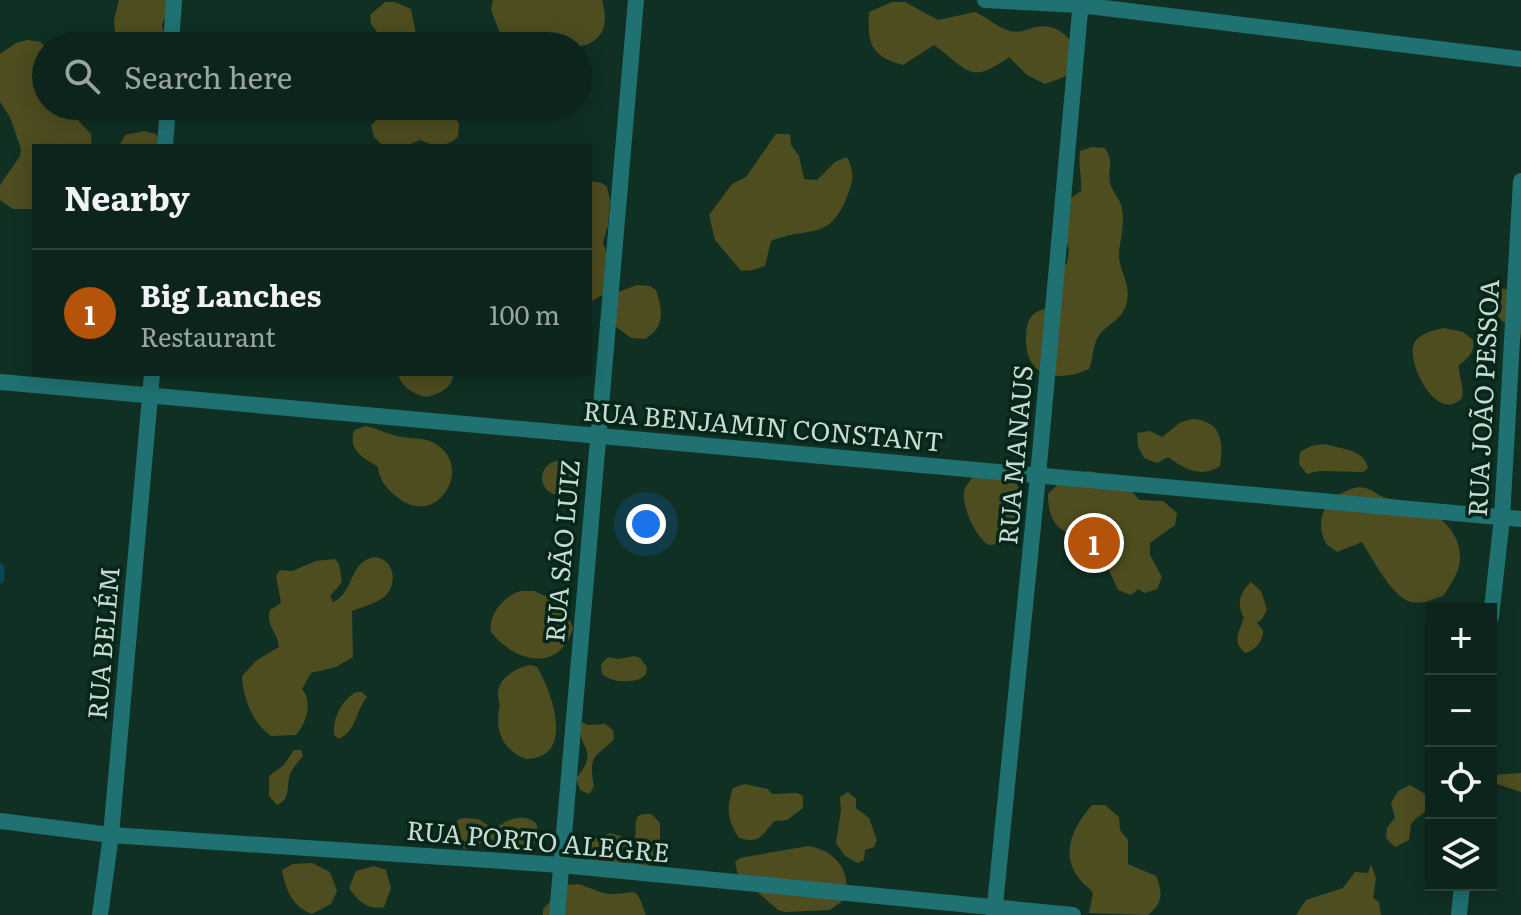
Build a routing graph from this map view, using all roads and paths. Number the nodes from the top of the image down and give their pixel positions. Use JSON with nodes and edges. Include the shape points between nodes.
{"nodes":[{"id":1,"x":174,"y":0,"type":"edge"},
{"id":2,"x":636,"y":0,"type":"edge"},
{"id":3,"x":985,"y":0,"type":"edge"},
{"id":4,"x":1081,"y":2,"type":"edge"},
{"id":5,"x":172,"y":32,"type":"edge"},
{"id":6,"x":1521,"y":59,"type":"edge"},
{"id":7,"x":167,"y":120,"type":"edge"},
{"id":8,"x":165,"y":144,"type":"edge"},
{"id":9,"x":1521,"y":181,"type":"edge"},
{"id":10,"x":152,"y":376,"type":"edge"},
{"id":11,"x":0,"y":382,"type":"edge"},
{"id":12,"x":150,"y":395,"type":"junction"},
{"id":13,"x":596,"y":436,"type":"junction"},
{"id":14,"x":1038,"y":476,"type":"junction"},
{"id":15,"x":1502,"y":518,"type":"junction"},
{"id":16,"x":1521,"y":519,"type":"edge"},
{"id":17,"x":1493,"y":603,"type":"edge"},
{"id":18,"x":0,"y":821,"type":"edge"},
{"id":19,"x":111,"y":835,"type":"junction"},
{"id":20,"x":561,"y":865,"type":"junction"},
{"id":21,"x":1461,"y":891,"type":"edge"},
{"id":22,"x":994,"y":911,"type":"edge"},
{"id":23,"x":100,"y":915,"type":"edge"},
{"id":24,"x":557,"y":915,"type":"edge"},
{"id":25,"x":1073,"y":915,"type":"edge"},
{"id":26,"x":1459,"y":915,"type":"edge"}],
"edges":[{"from":1,"to":5,"type":"street"},
{"from":2,"to":13,"type":"street","name":"RUA SÃO LUIZ"},
{"from":3,"to":4,"type":"street"},
{"from":4,"to":6,"type":"street"},
{"from":4,"to":14,"type":"street","name":"RUA MANAUS"},
{"from":7,"to":8,"type":"street"},
{"from":9,"to":15,"type":"street","name":"RUA JOÃO PESSOA"},
{"from":10,"to":12,"type":"street","name":"RUA BELÉM"},
{"from":11,"to":12,"type":"street","name":"RUA BENJAMIN CONSTANT"},
{"from":12,"to":13,"type":"street","name":"RUA BENJAMIN CONSTANT"},
{"from":12,"to":19,"type":"street","name":"RUA BELÉM"},
{"from":13,"to":14,"type":"street","name":"RUA BENJAMIN CONSTANT"},
{"from":13,"to":20,"type":"street","name":"RUA SÃO LUIZ"},
{"from":14,"to":15,"type":"street","name":"RUA BENJAMIN CONSTANT"},
{"from":14,"to":22,"type":"street","name":"RUA MANAUS"},
{"from":15,"to":16,"type":"street","name":"RUA BENJAMIN CONSTANT"},
{"from":15,"to":17,"type":"street","name":"RUA JOÃO PESSOA"},
{"from":18,"to":19,"type":"street","name":"RUA PORTO ALEGRE"},
{"from":19,"to":20,"type":"street","name":"RUA PORTO ALEGRE"},
{"from":19,"to":23,"type":"street","name":"RUA BELÉM"},
{"from":20,"to":22,"type":"street","name":"RUA PORTO ALEGRE"},
{"from":20,"to":24,"type":"street","name":"RUA SÃO LUIZ"},
{"from":21,"to":26,"type":"street"},
{"from":22,"to":25,"type":"street","name":"RUA PORTO ALEGRE"}]}
